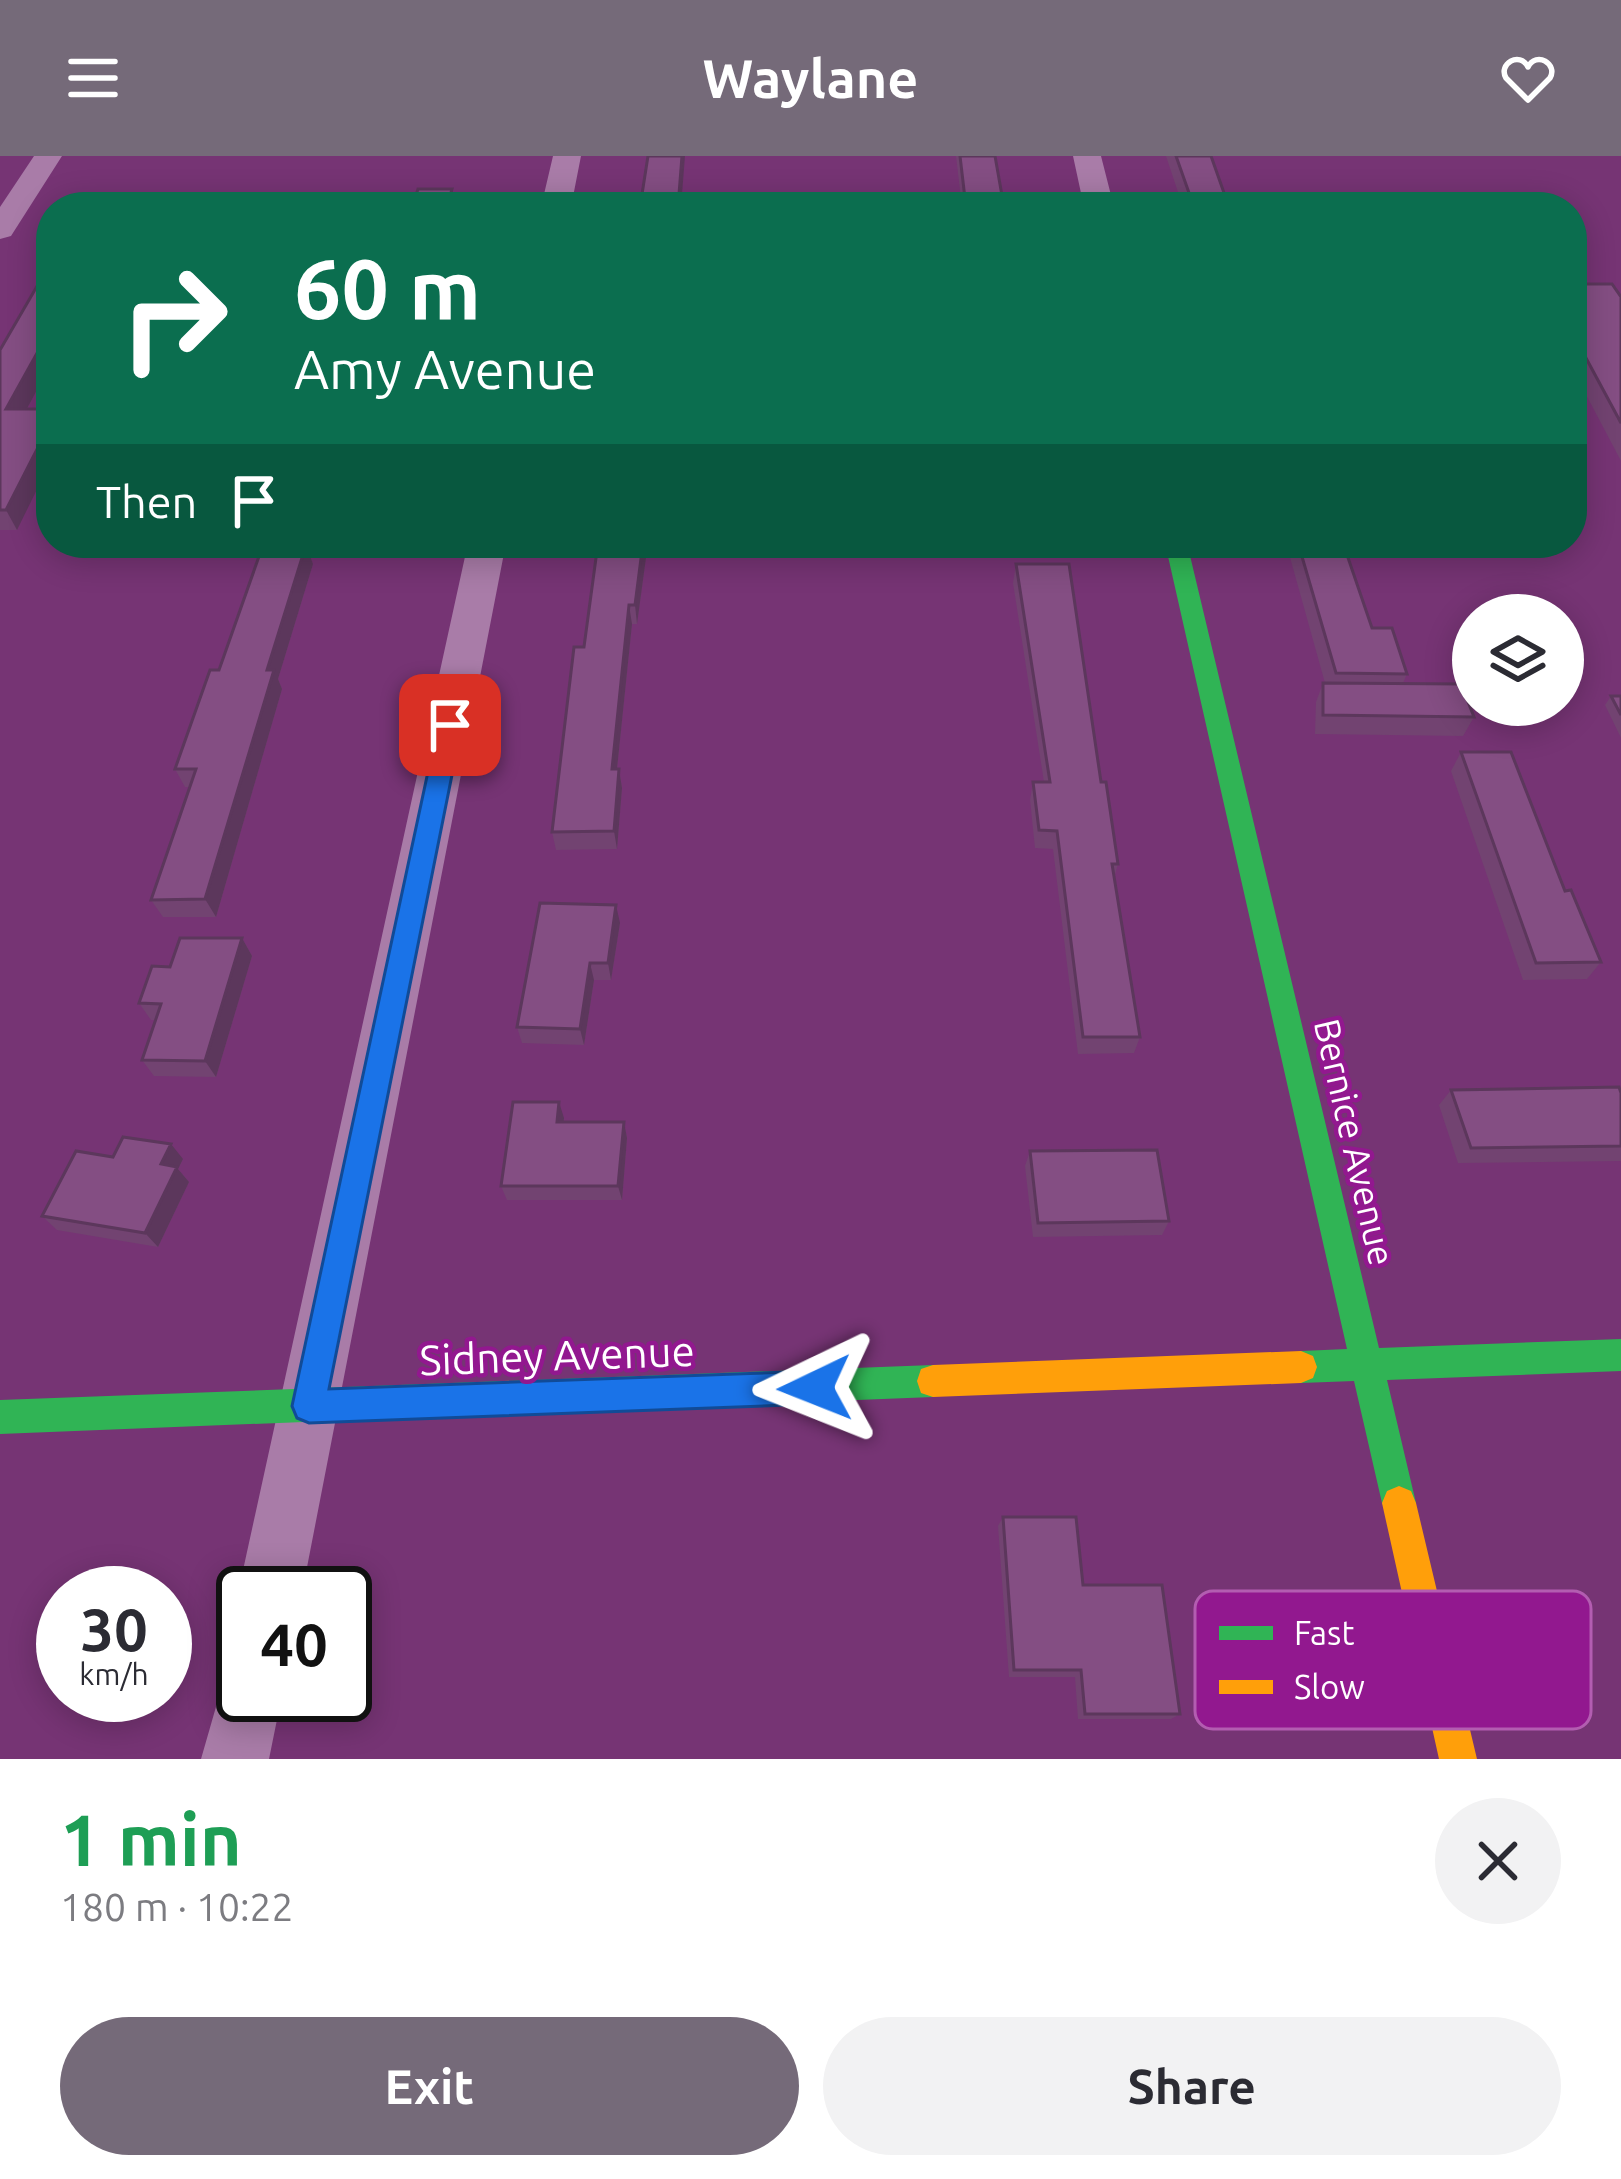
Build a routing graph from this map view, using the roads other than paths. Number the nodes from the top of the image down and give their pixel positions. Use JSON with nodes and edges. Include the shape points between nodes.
{"nodes":[{"id":1,"x":48,"y":156,"type":"edge"},
{"id":2,"x":567,"y":156,"type":"edge"},
{"id":3,"x":1087,"y":156,"type":"edge"},
{"id":4,"x":559,"y":192,"type":"edge"},
{"id":5,"x":1095,"y":192,"type":"edge"},
{"id":6,"x":0,"y":230,"type":"edge"},
{"id":7,"x":484,"y":558,"type":"edge"},
{"id":8,"x":1179,"y":558,"type":"edge"},
{"id":9,"x":1621,"y":1355,"type":"edge"},
{"id":10,"x":1367,"y":1367,"type":"junction"},
{"id":11,"x":309,"y":1406,"type":"junction"},
{"id":12,"x":0,"y":1417,"type":"edge"},
{"id":13,"x":276,"y":1566,"type":"edge"},
{"id":14,"x":1419,"y":1591,"type":"edge"},
{"id":15,"x":244,"y":1722,"type":"edge"},
{"id":16,"x":1451,"y":1729,"type":"edge"},
{"id":17,"x":236,"y":1759,"type":"edge"},
{"id":18,"x":1458,"y":1759,"type":"edge"}],
"edges":[{"from":1,"to":6,"type":"street"},
{"from":2,"to":4,"type":"street"},
{"from":3,"to":5,"type":"street"},
{"from":7,"to":11,"type":"street"},
{"from":8,"to":10,"type":"street","name":"Bernice Avenue"},
{"from":9,"to":10,"type":"street","name":"Sidney Avenue"},
{"from":10,"to":11,"type":"street","name":"Sidney Avenue"},
{"from":10,"to":14,"type":"street","name":"Bernice Avenue"},
{"from":11,"to":12,"type":"street","name":"Sidney Avenue"},
{"from":11,"to":13,"type":"street"},
{"from":15,"to":17,"type":"street"},
{"from":16,"to":18,"type":"street","name":"Bernice Avenue"}]}
